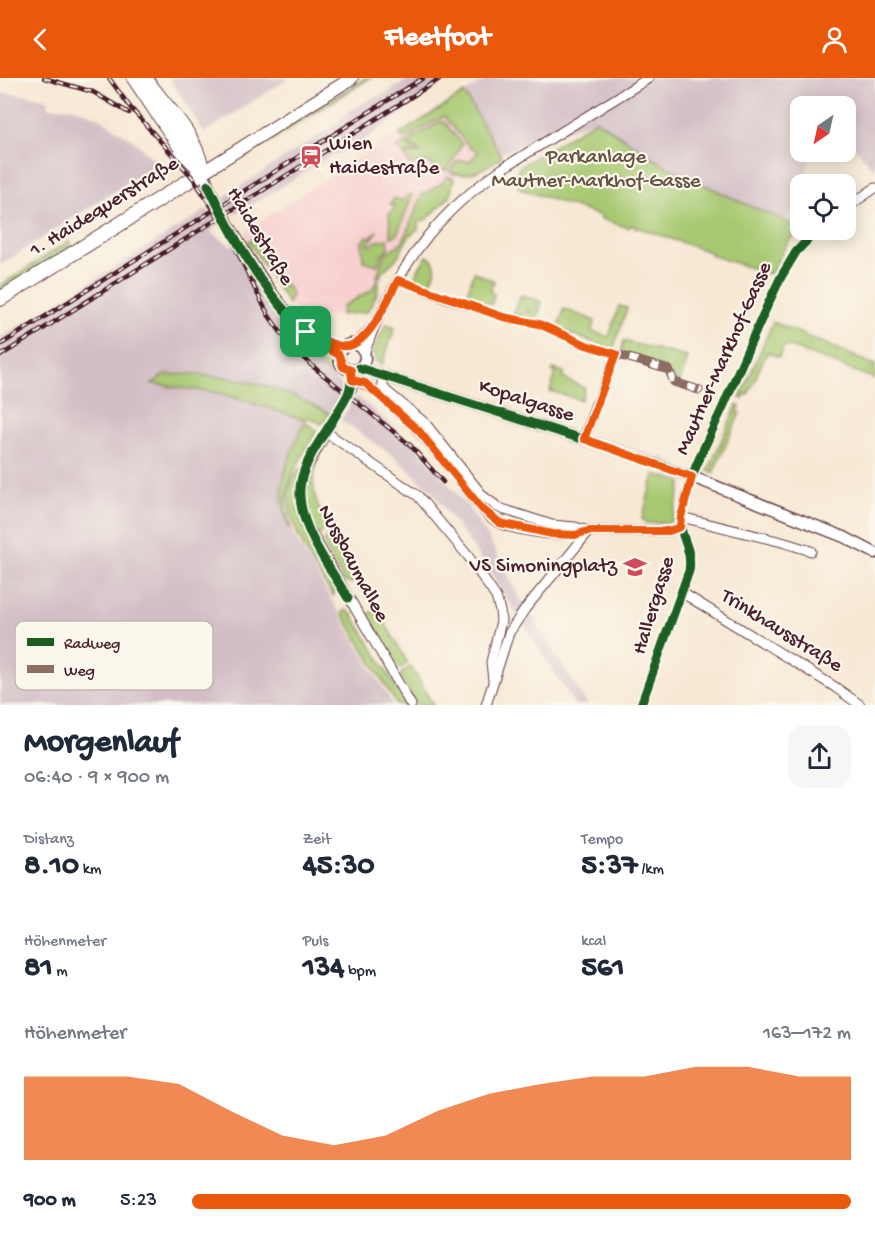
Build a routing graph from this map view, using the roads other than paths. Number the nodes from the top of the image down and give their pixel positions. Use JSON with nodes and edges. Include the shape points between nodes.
{"nodes":[{"id":1,"x":134,"y":78,"type":"edge"},
{"id":2,"x":145,"y":78,"type":"edge"},
{"id":3,"x":352,"y":78,"type":"edge"},
{"id":4,"x":649,"y":78,"type":"edge"},
{"id":5,"x":202,"y":172,"type":"junction"},
{"id":6,"x":875,"y":188,"type":"edge"},
{"id":7,"x":856,"y":201,"type":"edge"},
{"id":8,"x":807,"y":240,"type":"edge"},
{"id":9,"x":398,"y":280,"type":"junction"},
{"id":10,"x":0,"y":299,"type":"edge"},
{"id":11,"x":374,"y":326,"type":"junction"},
{"id":12,"x":355,"y":345,"type":"junction"},
{"id":13,"x":341,"y":351,"type":"junction"},
{"id":14,"x":616,"y":354,"type":"junction"},
{"id":15,"x":358,"y":366,"type":"junction"},
{"id":16,"x":383,"y":375,"type":"junction"},
{"id":17,"x":699,"y":390,"type":"dead end"},
{"id":18,"x":596,"y":404,"type":"joint"},
{"id":19,"x":326,"y":432,"type":"junction"},
{"id":20,"x":584,"y":439,"type":"junction"},
{"id":21,"x":692,"y":477,"type":"junction"},
{"id":22,"x":681,"y":522,"type":"junction"},
{"id":23,"x":588,"y":531,"type":"junction"},
{"id":24,"x":811,"y":551,"type":"dead end"},
{"id":25,"x":875,"y":554,"type":"edge"},
{"id":26,"x":681,"y":592,"type":"junction"},
{"id":27,"x":493,"y":680,"type":"junction"},
{"id":28,"x":411,"y":705,"type":"edge"},
{"id":29,"x":486,"y":705,"type":"edge"},
{"id":30,"x":641,"y":705,"type":"edge"},
{"id":31,"x":860,"y":705,"type":"edge"}],
"edges":[{"from":1,"to":5,"type":"main road","name":"Haidestraße"},
{"from":2,"to":5,"type":"main road","name":"Haidestraße","via":[[189,135]]},
{"from":3,"to":5,"type":"main road"},
{"from":4,"to":9,"type":"street","via":[[482,183],[434,227]]},
{"from":5,"to":10,"type":"main road","name":"1. Haidequerstraße"},
{"from":5,"to":13,"type":"street","name":"Haidestraße","via":[[225,219],[279,305],[320,344]]},
{"from":6,"to":7,"type":"street"},
{"from":8,"to":21,"type":"street","name":"Mautner-Markhof-Gasse","via":[[781,277]]},
{"from":9,"to":11,"type":"street"},
{"from":9,"to":14,"type":"street","via":[[503,317],[539,324]]},
{"from":11,"to":12,"type":"street"},
{"from":11,"to":15,"type":"street","name":"Nussbaumallee"},
{"from":12,"to":13,"type":"street"},
{"from":12,"to":15,"type":"street"},
{"from":13,"to":15,"type":"street","name":"Haidestraße","via":[[343,367]]},
{"from":14,"to":17,"type":"street","via":[[669,370],[674,382]]},
{"from":14,"to":18,"type":"street"},
{"from":15,"to":16,"type":"street","name":"Kopalgasse"},
{"from":15,"to":19,"type":"street","name":"Nussbaumallee","via":[[352,388]]},
{"from":15,"to":23,"type":"street","via":[[365,383],[419,431],[494,519],[552,534]]},
{"from":16,"to":20,"type":"street","name":"Kopalgasse"},
{"from":16,"to":23,"type":"street","via":[[385,390],[425,423],[490,503],[545,524]]},
{"from":18,"to":20,"type":"street"},
{"from":19,"to":27,"type":"street","via":[[418,496],[496,597],[501,621],[491,662]]},
{"from":19,"to":28,"type":"street","name":"Nussbaumallee","via":[[304,472],[301,504],[312,535]]},
{"from":20,"to":21,"type":"street","name":"Kopalgasse"},
{"from":21,"to":22,"type":"street","name":"Mautner-Markhof-Gasse"},
{"from":21,"to":25,"type":"street","name":"Kopalgasse","via":[[844,537]]},
{"from":22,"to":23,"type":"street","via":[[669,531]]},
{"from":22,"to":24,"type":"street"},
{"from":22,"to":26,"type":"street","name":"Hallergasse","via":[[691,560]]},
{"from":23,"to":27,"type":"street","via":[[509,633]]},
{"from":26,"to":30,"type":"street","name":"Hallergasse"},
{"from":26,"to":31,"type":"street","name":"Trinkhausstraße"},
{"from":27,"to":29,"type":"street"}]}
